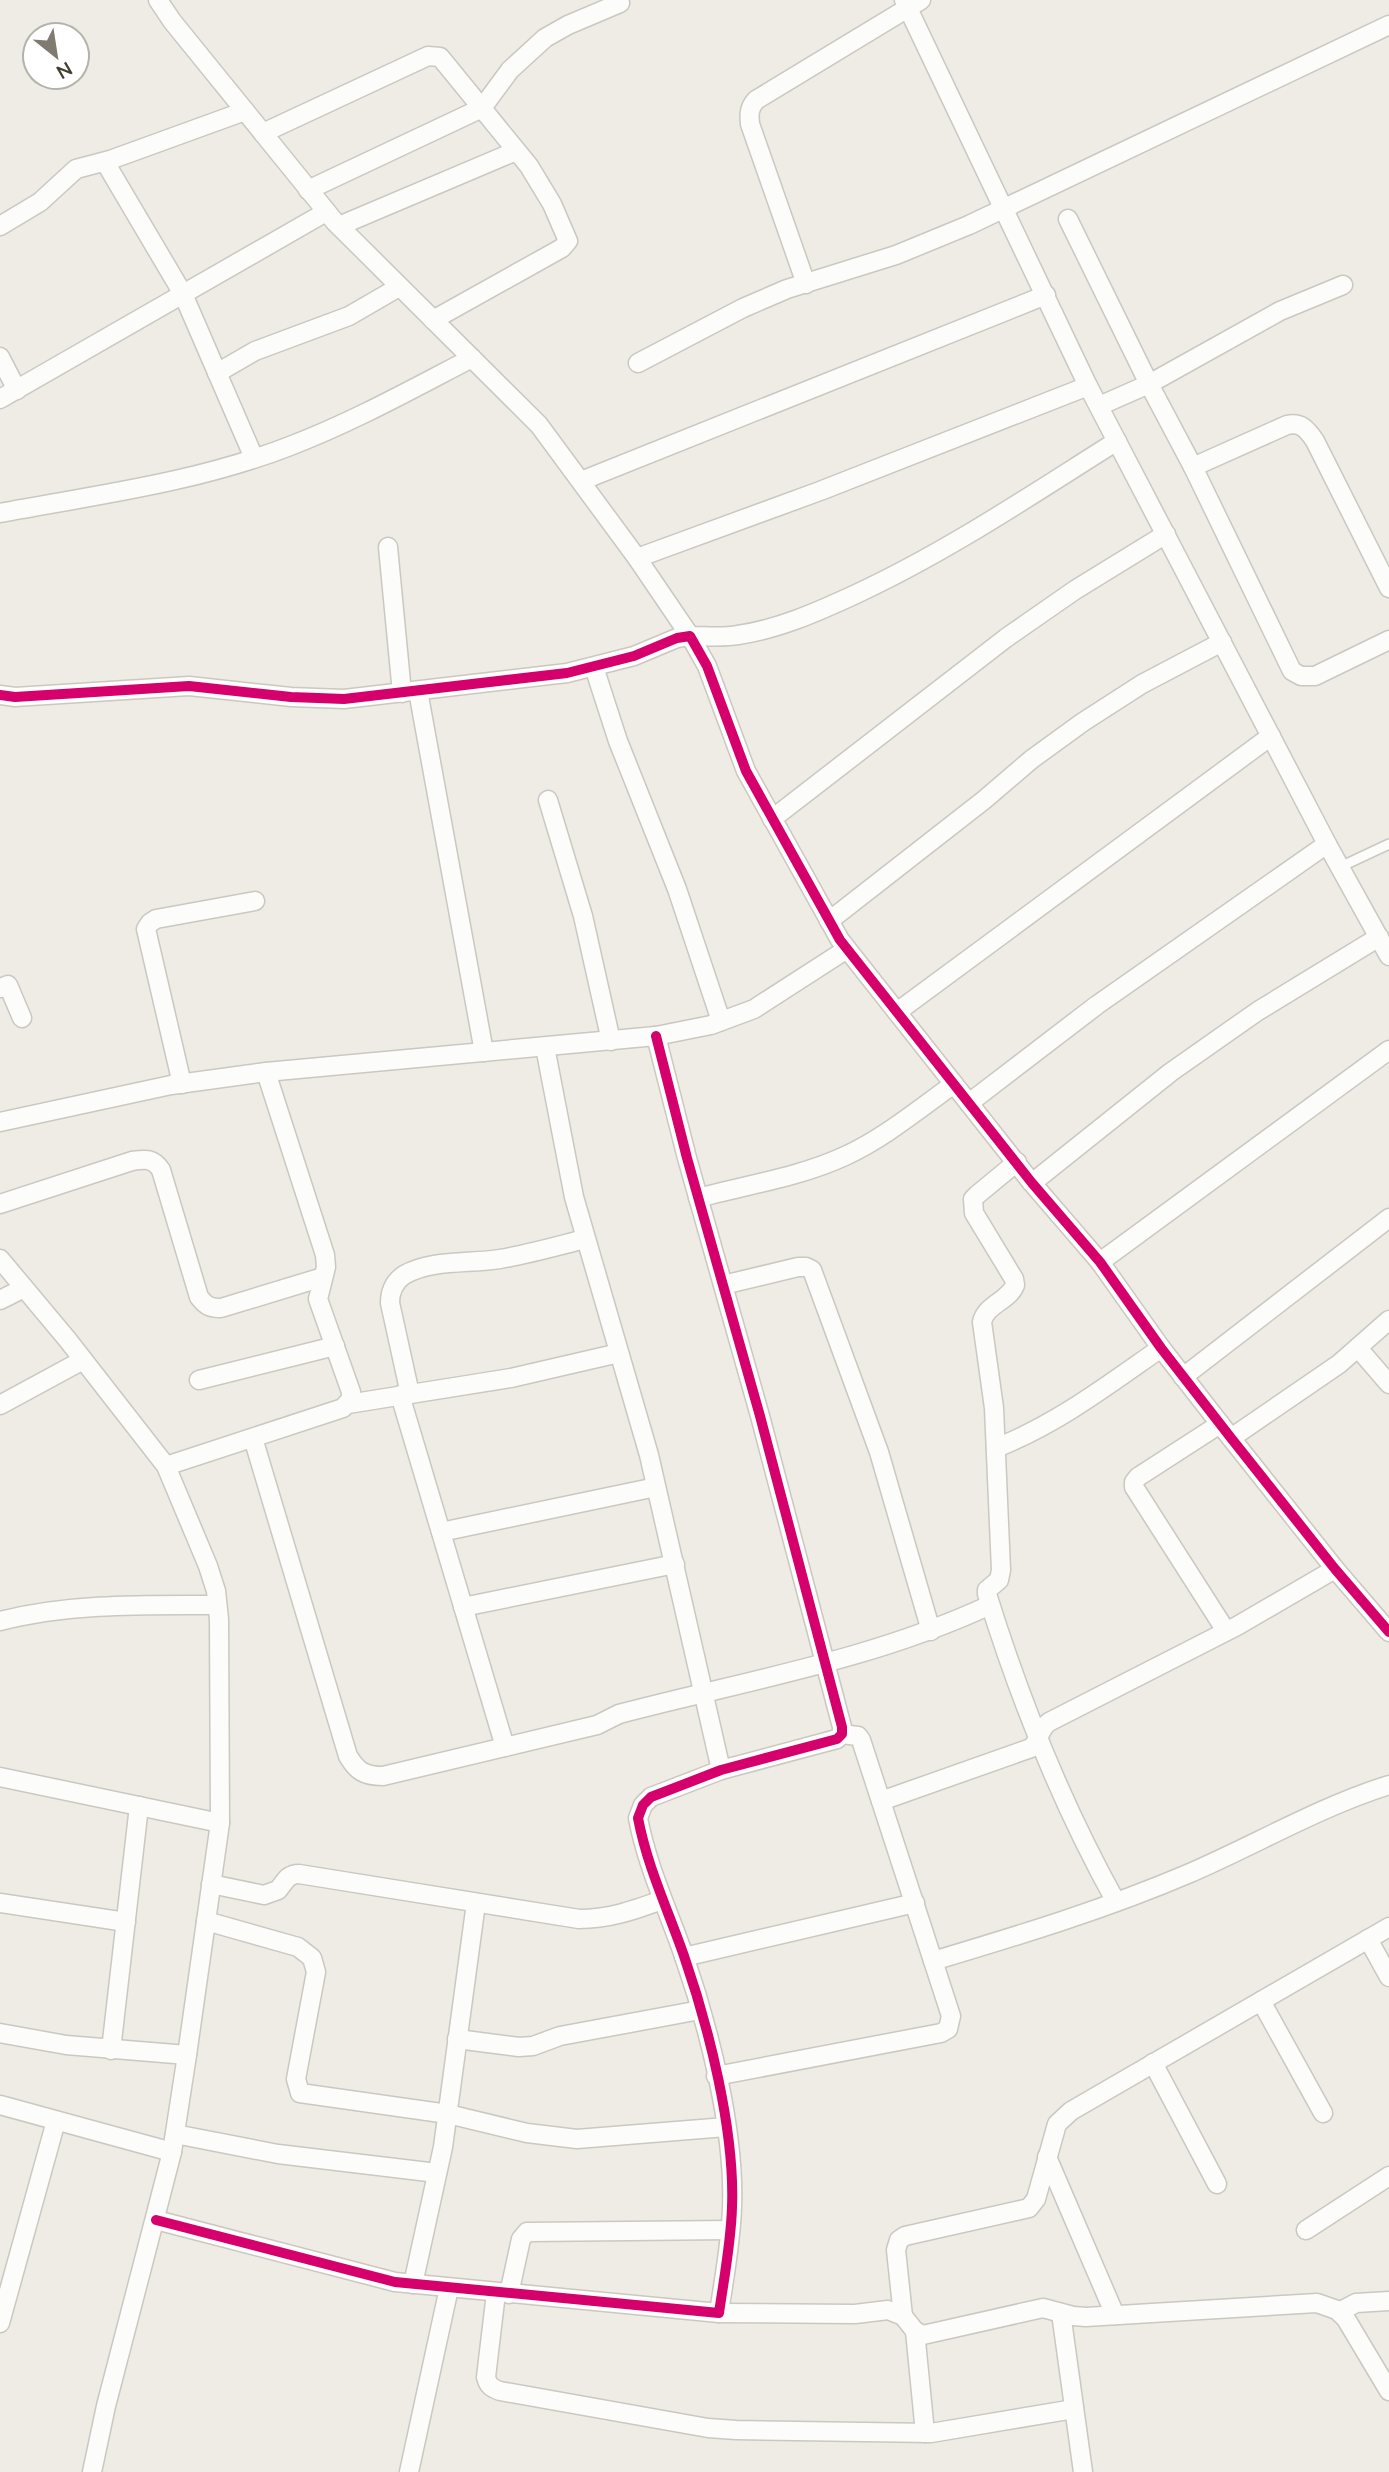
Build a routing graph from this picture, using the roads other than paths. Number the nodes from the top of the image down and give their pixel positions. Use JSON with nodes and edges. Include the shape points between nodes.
{"nodes":[{"id":1,"x":158,"y":0,"type":"edge"},
{"id":2,"x":911,"y":2,"type":"edge"},
{"id":3,"x":620,"y":3,"type":"dead end"},
{"id":4,"x":1389,"y":25,"type":"edge"},
{"id":5,"x":482,"y":108,"type":"junction"},
{"id":6,"x":245,"y":111,"type":"junction"},
{"id":7,"x":263,"y":134,"type":"junction"},
{"id":8,"x":516,"y":151,"type":"junction"},
{"id":9,"x":105,"y":162,"type":"junction"},
{"id":10,"x":308,"y":190,"type":"junction"},
{"id":11,"x":1004,"y":207,"type":"junction"},
{"id":12,"x":326,"y":212,"type":"junction"},
{"id":13,"x":1068,"y":219,"type":"dead end"},
{"id":14,"x":0,"y":226,"type":"edge"},
{"id":15,"x":338,"y":226,"type":"junction"},
{"id":16,"x":806,"y":284,"type":"junction"},
{"id":17,"x":1343,"y":285,"type":"dead end"},
{"id":18,"x":400,"y":287,"type":"junction"},
{"id":19,"x":183,"y":293,"type":"junction"},
{"id":20,"x":1045,"y":295,"type":"junction"},
{"id":21,"x":433,"y":320,"type":"junction"},
{"id":22,"x":0,"y":357,"type":"edge"},
{"id":23,"x":472,"y":358,"type":"junction"},
{"id":24,"x":638,"y":363,"type":"dead end"},
{"id":25,"x":217,"y":373,"type":"junction"},
{"id":26,"x":1149,"y":384,"type":"junction"},
{"id":27,"x":1088,"y":386,"type":"junction"},
{"id":28,"x":17,"y":390,"type":"junction"},
{"id":29,"x":0,"y":399,"type":"edge"},
{"id":30,"x":1099,"y":407,"type":"junction"},
{"id":31,"x":1117,"y":441,"type":"junction"},
{"id":32,"x":254,"y":458,"type":"junction"},
{"id":33,"x":1193,"y":467,"type":"junction"},
{"id":34,"x":581,"y":481,"type":"junction"},
{"id":35,"x":0,"y":513,"type":"edge"},
{"id":36,"x":1166,"y":534,"type":"junction"},
{"id":37,"x":388,"y":547,"type":"dead end"},
{"id":38,"x":638,"y":558,"type":"junction"},
{"id":39,"x":1389,"y":588,"type":"edge"},
{"id":40,"x":690,"y":636,"type":"junction"},
{"id":41,"x":1389,"y":640,"type":"edge"},
{"id":42,"x":1222,"y":642,"type":"junction"},
{"id":43,"x":594,"y":667,"type":"junction"},
{"id":44,"x":410,"y":692,"type":"junction"},
{"id":45,"x":0,"y":695,"type":"edge"},
{"id":46,"x":1271,"y":736,"type":"junction"},
{"id":47,"x":548,"y":800,"type":"dead end"},
{"id":48,"x":772,"y":819,"type":"junction"},
{"id":49,"x":1327,"y":844,"type":"junction"},
{"id":50,"x":1389,"y":844,"type":"edge"},
{"id":51,"x":1340,"y":867,"type":"junction"},
{"id":52,"x":255,"y":901,"type":"dead end"},
{"id":53,"x":829,"y":921,"type":"junction"},
{"id":54,"x":1379,"y":937,"type":"junction"},
{"id":55,"x":847,"y":949,"type":"junction"},
{"id":56,"x":1389,"y":956,"type":"edge"},
{"id":57,"x":0,"y":988,"type":"edge"},
{"id":58,"x":897,"y":1012,"type":"junction"},
{"id":59,"x":22,"y":1018,"type":"dead end"},
{"id":60,"x":721,"y":1021,"type":"junction"},
{"id":61,"x":656,"y":1036,"type":"junction"},
{"id":62,"x":611,"y":1041,"type":"junction"},
{"id":63,"x":545,"y":1047,"type":"junction"},
{"id":64,"x":1389,"y":1050,"type":"edge"},
{"id":65,"x":484,"y":1052,"type":"junction"},
{"id":66,"x":266,"y":1072,"type":"junction"},
{"id":67,"x":182,"y":1084,"type":"junction"},
{"id":68,"x":954,"y":1084,"type":"junction"},
{"id":69,"x":969,"y":1103,"type":"junction"},
{"id":70,"x":0,"y":1122,"type":"edge"},
{"id":71,"x":1017,"y":1162,"type":"junction"},
{"id":72,"x":1032,"y":1183,"type":"junction"},
{"id":73,"x":698,"y":1198,"type":"junction"},
{"id":74,"x":0,"y":1204,"type":"edge"},
{"id":75,"x":1389,"y":1218,"type":"edge"},
{"id":76,"x":585,"y":1239,"type":"junction"},
{"id":77,"x":0,"y":1259,"type":"edge"},
{"id":78,"x":1100,"y":1262,"type":"junction"},
{"id":79,"x":323,"y":1277,"type":"junction"},
{"id":80,"x":723,"y":1285,"type":"junction"},
{"id":81,"x":24,"y":1288,"type":"junction"},
{"id":82,"x":0,"y":1300,"type":"edge"},
{"id":83,"x":1389,"y":1320,"type":"edge"},
{"id":84,"x":335,"y":1346,"type":"junction"},
{"id":85,"x":1161,"y":1348,"type":"junction"},
{"id":86,"x":1358,"y":1348,"type":"junction"},
{"id":87,"x":619,"y":1353,"type":"junction"},
{"id":88,"x":83,"y":1360,"type":"junction"},
{"id":89,"x":1183,"y":1377,"type":"junction"},
{"id":90,"x":200,"y":1380,"type":"dead end"},
{"id":91,"x":1389,"y":1384,"type":"edge"},
{"id":92,"x":405,"y":1395,"type":"junction"},
{"id":93,"x":348,"y":1404,"type":"junction"},
{"id":94,"x":0,"y":1405,"type":"edge"},
{"id":95,"x":1225,"y":1431,"type":"junction"},
{"id":96,"x":253,"y":1438,"type":"junction"},
{"id":97,"x":996,"y":1448,"type":"junction"},
{"id":98,"x":166,"y":1466,"type":"junction"},
{"id":99,"x":656,"y":1487,"type":"junction"},
{"id":100,"x":441,"y":1532,"type":"junction"},
{"id":101,"x":675,"y":1564,"type":"junction"},
{"id":102,"x":1335,"y":1569,"type":"junction"},
{"id":103,"x":218,"y":1605,"type":"junction"},
{"id":104,"x":990,"y":1605,"type":"junction"},
{"id":105,"x":463,"y":1606,"type":"junction"},
{"id":106,"x":0,"y":1621,"type":"edge"},
{"id":107,"x":930,"y":1631,"type":"junction"},
{"id":108,"x":1226,"y":1631,"type":"junction"},
{"id":109,"x":1389,"y":1632,"type":"edge"},
{"id":110,"x":825,"y":1664,"type":"junction"},
{"id":111,"x":704,"y":1692,"type":"junction"},
{"id":112,"x":841,"y":1734,"type":"junction"},
{"id":113,"x":1039,"y":1738,"type":"junction"},
{"id":114,"x":505,"y":1747,"type":"junction"},
{"id":115,"x":722,"y":1770,"type":"junction"},
{"id":116,"x":0,"y":1777,"type":"edge"},
{"id":117,"x":1389,"y":1785,"type":"edge"},
{"id":118,"x":881,"y":1801,"type":"junction"},
{"id":119,"x":139,"y":1806,"type":"junction"},
{"id":120,"x":219,"y":1823,"type":"junction"},
{"id":121,"x":211,"y":1884,"type":"junction"},
{"id":122,"x":662,"y":1900,"type":"junction"},
{"id":123,"x":1116,"y":1902,"type":"junction"},
{"id":124,"x":0,"y":1903,"type":"edge"},
{"id":125,"x":476,"y":1903,"type":"junction"},
{"id":126,"x":915,"y":1903,"type":"junction"},
{"id":127,"x":125,"y":1922,"type":"junction"},
{"id":128,"x":206,"y":1922,"type":"junction"},
{"id":129,"x":1389,"y":1927,"type":"edge"},
{"id":130,"x":1368,"y":1939,"type":"junction"},
{"id":131,"x":684,"y":1957,"type":"junction"},
{"id":132,"x":933,"y":1961,"type":"junction"},
{"id":133,"x":1389,"y":1977,"type":"edge"},
{"id":134,"x":1261,"y":2001,"type":"junction"},
{"id":135,"x":700,"y":2010,"type":"junction"},
{"id":136,"x":0,"y":2033,"type":"edge"},
{"id":137,"x":457,"y":2039,"type":"junction"},
{"id":138,"x":111,"y":2050,"type":"junction"},
{"id":139,"x":187,"y":2055,"type":"junction"},
{"id":140,"x":1153,"y":2063,"type":"junction"},
{"id":141,"x":716,"y":2076,"type":"junction"},
{"id":142,"x":0,"y":2105,"type":"edge"},
{"id":143,"x":1323,"y":2113,"type":"dead end"},
{"id":144,"x":447,"y":2114,"type":"junction"},
{"id":145,"x":56,"y":2121,"type":"junction"},
{"id":146,"x":726,"y":2127,"type":"junction"},
{"id":147,"x":175,"y":2134,"type":"junction"},
{"id":148,"x":172,"y":2152,"type":"junction"},
{"id":149,"x":1047,"y":2157,"type":"junction"},
{"id":150,"x":437,"y":2173,"type":"junction"},
{"id":151,"x":1389,"y":2176,"type":"edge"},
{"id":152,"x":1217,"y":2184,"type":"dead end"},
{"id":153,"x":156,"y":2220,"type":"junction"},
{"id":154,"x":730,"y":2230,"type":"junction"},
{"id":155,"x":1306,"y":2230,"type":"dead end"},
{"id":156,"x":413,"y":2284,"type":"junction"},
{"id":157,"x":449,"y":2288,"type":"junction"},
{"id":158,"x":503,"y":2293,"type":"junction"},
{"id":159,"x":1389,"y":2301,"type":"edge"},
{"id":160,"x":1339,"y":2312,"type":"junction"},
{"id":161,"x":719,"y":2313,"type":"junction"},
{"id":162,"x":1061,"y":2313,"type":"junction"},
{"id":163,"x":1115,"y":2315,"type":"junction"},
{"id":164,"x":903,"y":2316,"type":"junction"},
{"id":165,"x":0,"y":2323,"type":"edge"},
{"id":166,"x":915,"y":2331,"type":"junction"},
{"id":167,"x":1389,"y":2391,"type":"edge"},
{"id":168,"x":1074,"y":2409,"type":"junction"},
{"id":169,"x":925,"y":2434,"type":"junction"},
{"id":170,"x":92,"y":2472,"type":"edge"},
{"id":171,"x":409,"y":2472,"type":"edge"},
{"id":172,"x":1083,"y":2472,"type":"edge"}],
"edges":[{"from":1,"to":6,"type":"street"},
{"from":2,"to":11,"type":"street"},
{"from":2,"to":16,"type":"street","via":[[751,105],[750,124]]},
{"from":3,"to":5,"type":"street","via":[[545,38],[510,70]]},
{"from":4,"to":11,"type":"street"},
{"from":5,"to":7,"type":"street","via":[[440,57],[428,56]]},
{"from":5,"to":8,"type":"street"},
{"from":5,"to":10,"type":"street"},
{"from":6,"to":7,"type":"street"},
{"from":6,"to":9,"type":"street"},
{"from":7,"to":10,"type":"street"},
{"from":8,"to":15,"type":"street"},
{"from":8,"to":21,"type":"street","via":[[552,204],[568,241]]},
{"from":9,"to":14,"type":"street","via":[[76,169],[40,202]]},
{"from":9,"to":19,"type":"street"},
{"from":10,"to":12,"type":"street"},
{"from":11,"to":16,"type":"street","via":[[926,244]]},
{"from":11,"to":20,"type":"street"},
{"from":12,"to":15,"type":"street"},
{"from":12,"to":19,"type":"street"},
{"from":13,"to":26,"type":"street"},
{"from":15,"to":18,"type":"street"},
{"from":16,"to":24,"type":"street","via":[[743,308]]},
{"from":17,"to":26,"type":"street","via":[[1280,312]]},
{"from":18,"to":21,"type":"street"},
{"from":18,"to":25,"type":"street","via":[[349,316],[255,351]]},
{"from":19,"to":25,"type":"street"},
{"from":19,"to":28,"type":"street"},
{"from":20,"to":27,"type":"street"},
{"from":20,"to":34,"type":"street"},
{"from":21,"to":23,"type":"street"},
{"from":22,"to":28,"type":"street"},
{"from":23,"to":32,"type":"street","via":[[337,427]]},
{"from":23,"to":34,"type":"street","via":[[539,425]]},
{"from":25,"to":32,"type":"street"},
{"from":26,"to":30,"type":"street"},
{"from":26,"to":33,"type":"street"},
{"from":27,"to":30,"type":"street"},
{"from":27,"to":38,"type":"street"},
{"from":28,"to":29,"type":"street"},
{"from":30,"to":31,"type":"street"},
{"from":31,"to":36,"type":"street"},
{"from":31,"to":40,"type":"street","via":[[950,545],[858,593],[766,629],[736,636]]},
{"from":32,"to":35,"type":"street","via":[[181,478]]},
{"from":33,"to":39,"type":"street","via":[[1287,425],[1302,425],[1315,441]]},
{"from":33,"to":41,"type":"street","via":[[1292,671],[1315,676]]},
{"from":34,"to":38,"type":"street"},
{"from":36,"to":42,"type":"street"},
{"from":36,"to":48,"type":"street","via":[[1006,638]]},
{"from":37,"to":44,"type":"street"},
{"from":38,"to":40,"type":"street"},
{"from":40,"to":43,"type":"street"},
{"from":40,"to":48,"type":"street","via":[[707,666],[746,771]]},
{"from":42,"to":46,"type":"street"},
{"from":42,"to":53,"type":"street","via":[[1142,684],[1083,722]]},
{"from":43,"to":44,"type":"street"},
{"from":43,"to":60,"type":"street"},
{"from":44,"to":45,"type":"street","via":[[344,699],[189,686]]},
{"from":44,"to":65,"type":"street"},
{"from":46,"to":49,"type":"street"},
{"from":46,"to":58,"type":"street"},
{"from":47,"to":62,"type":"street","via":[[583,915]]},
{"from":48,"to":53,"type":"street"},
{"from":49,"to":51,"type":"street"},
{"from":49,"to":69,"type":"street","via":[[1097,1004]]},
{"from":50,"to":51,"type":"lane"},
{"from":51,"to":54,"type":"street"},
{"from":52,"to":67,"type":"street","via":[[156,919],[146,929]]},
{"from":53,"to":55,"type":"street"},
{"from":54,"to":56,"type":"street"},
{"from":54,"to":72,"type":"street","via":[[1171,1072]]},
{"from":55,"to":58,"type":"street"},
{"from":55,"to":60,"type":"street","via":[[754,1009]]},
{"from":57,"to":59,"type":"street","via":[[8,985]]},
{"from":58,"to":68,"type":"street"},
{"from":60,"to":61,"type":"street"},
{"from":61,"to":62,"type":"street"},
{"from":61,"to":73,"type":"street"},
{"from":62,"to":63,"type":"street"},
{"from":63,"to":65,"type":"street"},
{"from":63,"to":76,"type":"street"},
{"from":64,"to":78,"type":"street"},
{"from":65,"to":66,"type":"street"},
{"from":66,"to":67,"type":"street"},
{"from":66,"to":79,"type":"street","via":[[325,1255]]},
{"from":67,"to":70,"type":"street"},
{"from":68,"to":69,"type":"street"},
{"from":68,"to":73,"type":"street","via":[[843,1157]]},
{"from":69,"to":71,"type":"street"},
{"from":71,"to":72,"type":"street"},
{"from":71,"to":97,"type":"street","via":[[977,1195],[972,1206],[1015,1285],[982,1322]]},
{"from":72,"to":78,"type":"street"},
{"from":73,"to":80,"type":"street"},
{"from":74,"to":79,"type":"street","via":[[147,1159],[162,1170],[198,1297],[205,1305],[221,1308]]},
{"from":75,"to":89,"type":"street"},
{"from":76,"to":87,"type":"street"},
{"from":76,"to":92,"type":"street","via":[[501,1259],[442,1264],[397,1280],[390,1303]]},
{"from":77,"to":81,"type":"street"},
{"from":78,"to":85,"type":"street"},
{"from":79,"to":84,"type":"street","via":[[318,1299]]},
{"from":80,"to":107,"type":"street","via":[[798,1267],[812,1270],[878,1452]]},
{"from":80,"to":110,"type":"street"},
{"from":81,"to":82,"type":"street"},
{"from":81,"to":88,"type":"street"},
{"from":83,"to":86,"type":"street"},
{"from":84,"to":90,"type":"street"},
{"from":84,"to":93,"type":"street","via":[[351,1392]]},
{"from":85,"to":89,"type":"street"},
{"from":85,"to":97,"type":"street","via":[[1059,1418]]},
{"from":86,"to":91,"type":"street"},
{"from":86,"to":95,"type":"street","via":[[1339,1364]]},
{"from":87,"to":92,"type":"street","via":[[511,1378]]},
{"from":87,"to":99,"type":"street"},
{"from":88,"to":94,"type":"street"},
{"from":88,"to":98,"type":"street"},
{"from":89,"to":95,"type":"street"},
{"from":92,"to":93,"type":"street"},
{"from":92,"to":100,"type":"street"},
{"from":93,"to":96,"type":"street"},
{"from":95,"to":102,"type":"street"},
{"from":95,"to":108,"type":"street","via":[[1133,1482]]},
{"from":96,"to":98,"type":"street"},
{"from":96,"to":114,"type":"street","via":[[356,1770],[383,1776]]},
{"from":97,"to":104,"type":"street","via":[[1001,1575],[987,1590]]},
{"from":98,"to":103,"type":"street","via":[[208,1566]]},
{"from":99,"to":100,"type":"street"},
{"from":99,"to":101,"type":"street"},
{"from":100,"to":105,"type":"street"},
{"from":101,"to":105,"type":"street"},
{"from":101,"to":111,"type":"street"},
{"from":102,"to":108,"type":"street"},
{"from":102,"to":109,"type":"street"},
{"from":103,"to":106,"type":"street","via":[[58,1609]]},
{"from":103,"to":120,"type":"street"},
{"from":104,"to":107,"type":"street"},
{"from":104,"to":113,"type":"street"},
{"from":105,"to":114,"type":"street"},
{"from":107,"to":110,"type":"street"},
{"from":108,"to":113,"type":"street","via":[[1049,1723]]},
{"from":110,"to":111,"type":"street"},
{"from":110,"to":112,"type":"street"},
{"from":111,"to":114,"type":"street","via":[[619,1714],[597,1726]]},
{"from":111,"to":115,"type":"street"},
{"from":112,"to":115,"type":"street","via":[[837,1739]]},
{"from":112,"to":118,"type":"street","via":[[858,1735],[861,1740]]},
{"from":113,"to":118,"type":"street","via":[[1031,1748]]},
{"from":113,"to":123,"type":"street","via":[[1068,1811]]},
{"from":115,"to":122,"type":"street","via":[[651,1797],[643,1805],[640,1829]]},
{"from":116,"to":119,"type":"street"},
{"from":117,"to":123,"type":"street"},
{"from":118,"to":126,"type":"street"},
{"from":119,"to":120,"type":"street"},
{"from":119,"to":127,"type":"street"},
{"from":120,"to":121,"type":"street"},
{"from":121,"to":125,"type":"street","via":[[264,1895],[278,1890],[292,1874],[299,1874]]},
{"from":121,"to":128,"type":"street"},
{"from":122,"to":125,"type":"street","via":[[602,1919]]},
{"from":122,"to":131,"type":"street"},
{"from":123,"to":132,"type":"street"},
{"from":124,"to":127,"type":"street"},
{"from":125,"to":137,"type":"street"},
{"from":126,"to":131,"type":"street"},
{"from":126,"to":132,"type":"street"},
{"from":127,"to":138,"type":"street"},
{"from":128,"to":139,"type":"street"},
{"from":128,"to":144,"type":"street","via":[[298,1947],[312,1958],[316,1972],[296,2079],[300,2093]]},
{"from":129,"to":130,"type":"street"},
{"from":130,"to":133,"type":"street"},
{"from":130,"to":134,"type":"street"},
{"from":131,"to":135,"type":"street"},
{"from":132,"to":141,"type":"street","via":[[951,2016],[948,2029]]},
{"from":134,"to":140,"type":"street"},
{"from":134,"to":143,"type":"street"},
{"from":135,"to":137,"type":"street","via":[[560,2036],[533,2046]]},
{"from":135,"to":141,"type":"street"},
{"from":136,"to":138,"type":"street"},
{"from":137,"to":144,"type":"street"},
{"from":138,"to":139,"type":"street"},
{"from":139,"to":147,"type":"street"},
{"from":140,"to":149,"type":"street","via":[[1063,2117]]},
{"from":140,"to":152,"type":"street"},
{"from":141,"to":146,"type":"street"},
{"from":142,"to":145,"type":"street"},
{"from":144,"to":146,"type":"street","via":[[527,2133],[577,2139]]},
{"from":144,"to":150,"type":"street"},
{"from":145,"to":148,"type":"street"},
{"from":145,"to":165,"type":"street"},
{"from":146,"to":154,"type":"street","via":[[732,2177]]},
{"from":147,"to":148,"type":"street"},
{"from":147,"to":150,"type":"street","via":[[278,2154]]},
{"from":148,"to":153,"type":"street"},
{"from":149,"to":163,"type":"street"},
{"from":149,"to":164,"type":"street","via":[[1036,2199],[1029,2208],[899,2240],[896,2250]]},
{"from":150,"to":156,"type":"street"},
{"from":151,"to":155,"type":"street"},
{"from":153,"to":156,"type":"street"},
{"from":153,"to":170,"type":"street"},
{"from":154,"to":158,"type":"street","via":[[527,2232]]},
{"from":154,"to":161,"type":"street"},
{"from":156,"to":157,"type":"street"},
{"from":157,"to":158,"type":"street"},
{"from":157,"to":171,"type":"street"},
{"from":158,"to":161,"type":"street"},
{"from":158,"to":169,"type":"street","via":[[486,2377],[492,2388],[500,2391],[708,2428]]},
{"from":159,"to":160,"type":"street","via":[[1356,2303]]},
{"from":160,"to":163,"type":"street","via":[[1317,2304]]},
{"from":160,"to":167,"type":"street"},
{"from":161,"to":164,"type":"street","via":[[843,2315],[888,2310]]},
{"from":162,"to":163,"type":"street"},
{"from":162,"to":166,"type":"street","via":[[1043,2308],[930,2334]]},
{"from":162,"to":168,"type":"street"},
{"from":164,"to":166,"type":"street"},
{"from":166,"to":169,"type":"street"},
{"from":168,"to":169,"type":"street"},
{"from":168,"to":172,"type":"street"}]}
